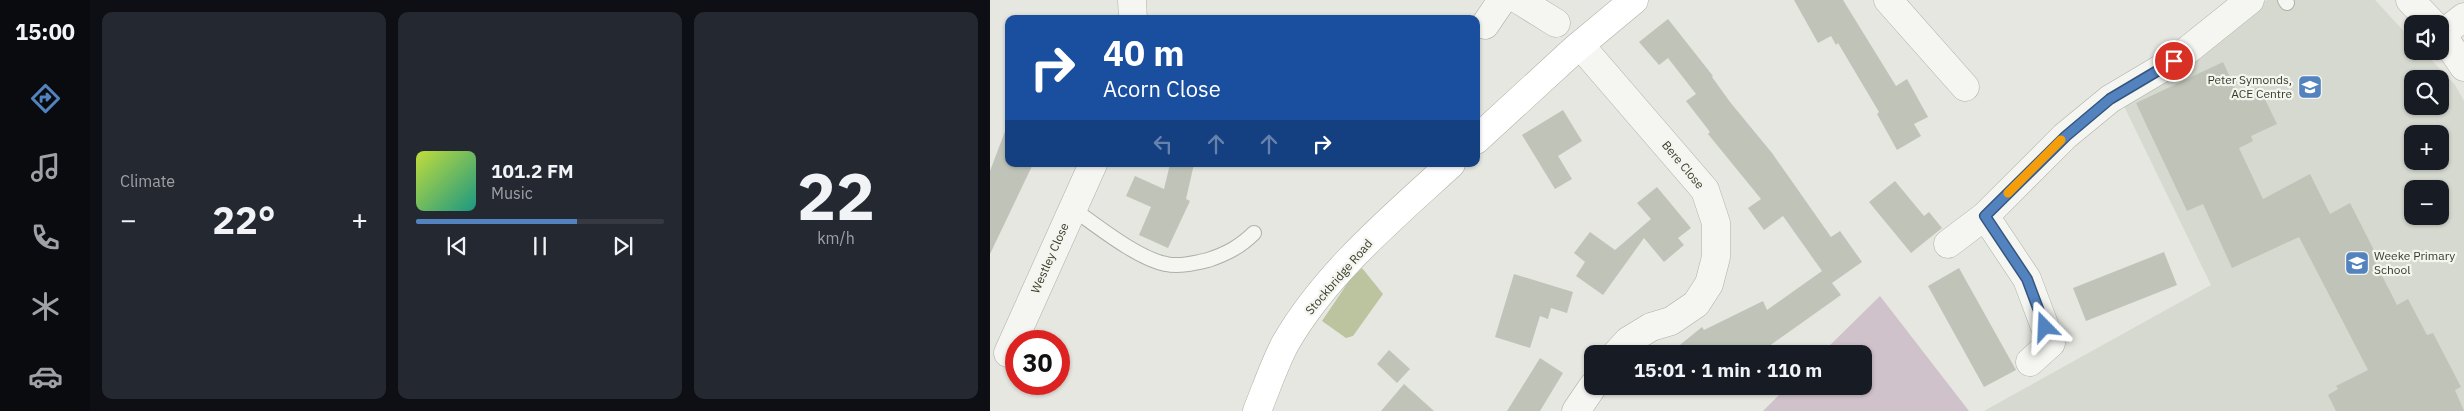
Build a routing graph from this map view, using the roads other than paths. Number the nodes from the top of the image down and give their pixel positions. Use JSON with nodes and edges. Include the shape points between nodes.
{"nodes":[{"id":1,"x":1132,"y":0,"type":"edge"},
{"id":2,"x":1502,"y":0,"type":"edge"},
{"id":3,"x":1519,"y":0,"type":"edge"},
{"id":4,"x":1634,"y":0,"type":"edge"},
{"id":5,"x":1888,"y":0,"type":"edge"},
{"id":6,"x":2250,"y":0,"type":"edge"},
{"id":7,"x":2410,"y":0,"type":"edge"},
{"id":8,"x":1133,"y":15,"type":"edge"},
{"id":9,"x":2424,"y":15,"type":"edge"},
{"id":10,"x":2464,"y":17,"type":"edge"},
{"id":11,"x":1556,"y":23,"type":"dead end"},
{"id":12,"x":2449,"y":24,"type":"edge"},
{"id":13,"x":1486,"y":26,"type":"dead end"},
{"id":14,"x":1580,"y":45,"type":"junction"},
{"id":15,"x":2449,"y":46,"type":"edge"},
{"id":16,"x":2464,"y":67,"type":"edge"},
{"id":17,"x":1965,"y":87,"type":"dead end"},
{"id":18,"x":1480,"y":136,"type":"edge"},
{"id":19,"x":1092,"y":167,"type":"edge"},
{"id":20,"x":1448,"y":167,"type":"edge"},
{"id":21,"x":1073,"y":209,"type":"junction"},
{"id":22,"x":1985,"y":216,"type":"junction"},
{"id":23,"x":1254,"y":233,"type":"dead end"},
{"id":24,"x":1948,"y":244,"type":"dead end"},
{"id":25,"x":1018,"y":330,"type":"edge"},
{"id":26,"x":1624,"y":345,"type":"edge"},
{"id":27,"x":2030,"y":362,"type":"dead end"},
{"id":28,"x":1587,"y":395,"type":"edge"},
{"id":29,"x":1256,"y":411,"type":"edge"},
{"id":30,"x":1576,"y":411,"type":"edge"}],
"edges":[{"from":1,"to":8,"type":"street"},
{"from":2,"to":13,"type":"street"},
{"from":3,"to":11,"type":"street"},
{"from":4,"to":14,"type":"main road"},
{"from":5,"to":17,"type":"street"},
{"from":6,"to":22,"type":"street","via":[[2174,61],[2110,99],[2066,136]]},
{"from":7,"to":9,"type":"street"},
{"from":10,"to":12,"type":"street"},
{"from":14,"to":18,"type":"main road"},
{"from":14,"to":26,"type":"street","name":"Bere Close","via":[[1705,190],[1716,223],[1716,257],[1709,284],[1696,304],[1672,321],[1651,327]]},
{"from":15,"to":16,"type":"street"},
{"from":19,"to":21,"type":"street","name":"Westley Close"},
{"from":20,"to":29,"type":"main road","name":"Stockbridge Road","via":[[1353,257],[1310,307],[1285,345]]},
{"from":21,"to":23,"type":"lane","via":[[1140,253],[1167,265],[1187,264],[1223,255],[1244,244]]},
{"from":21,"to":25,"type":"street","name":"Westley Close"},
{"from":22,"to":24,"type":"street"},
{"from":22,"to":27,"type":"street","via":[[2027,279],[2051,342]]},
{"from":28,"to":30,"type":"street"}]}
